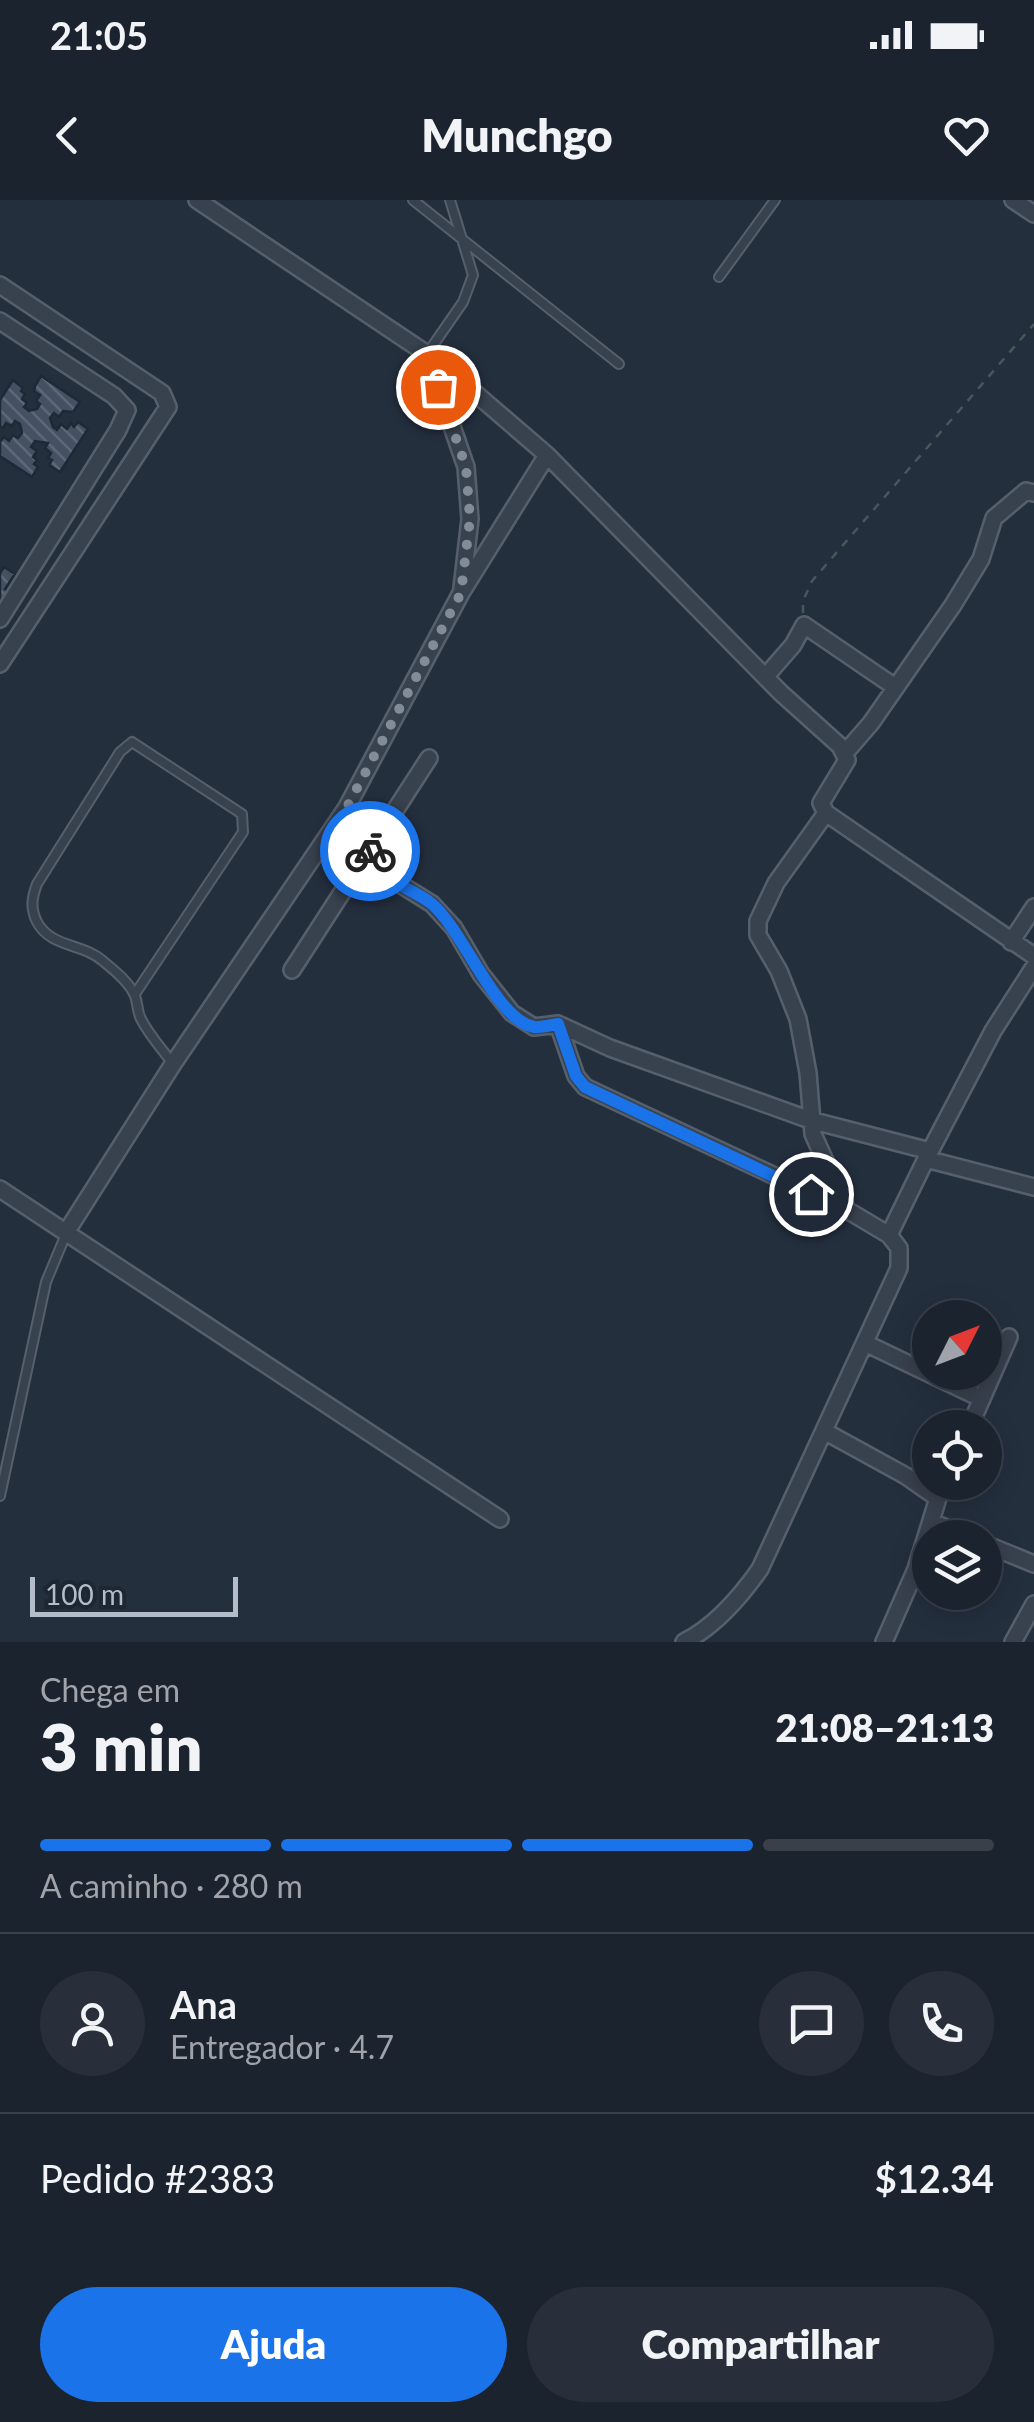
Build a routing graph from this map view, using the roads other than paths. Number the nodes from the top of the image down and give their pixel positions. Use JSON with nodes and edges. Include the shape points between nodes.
{"nodes":[{"id":1,"x":197,"y":200,"type":"edge"},
{"id":2,"x":413,"y":200,"type":"edge"},
{"id":3,"x":450,"y":200,"type":"edge"},
{"id":4,"x":775,"y":200,"type":"edge"},
{"id":5,"x":1013,"y":200,"type":"edge"},
{"id":6,"x":1034,"y":214,"type":"edge"},
{"id":7,"x":465,"y":244,"type":"junction"},
{"id":8,"x":719,"y":277,"type":"dead end"},
{"id":9,"x":0,"y":285,"type":"edge"},
{"id":10,"x":0,"y":321,"type":"edge"},
{"id":11,"x":427,"y":354,"type":"junction"},
{"id":12,"x":619,"y":364,"type":"dead end"},
{"id":13,"x":546,"y":456,"type":"junction"},
{"id":14,"x":1034,"y":494,"type":"edge"},
{"id":15,"x":461,"y":593,"type":"junction"},
{"id":16,"x":0,"y":619,"type":"edge"},
{"id":17,"x":0,"y":664,"type":"edge"},
{"id":18,"x":766,"y":676,"type":"junction"},
{"id":19,"x":894,"y":687,"type":"junction"},
{"id":20,"x":845,"y":753,"type":"junction"},
{"id":21,"x":428,"y":758,"type":"dead end"},
{"id":22,"x":347,"y":807,"type":"junction"},
{"id":23,"x":826,"y":814,"type":"junction"},
{"id":24,"x":370,"y":850,"type":"junction"},
{"id":25,"x":1034,"y":907,"type":"edge"},
{"id":26,"x":1011,"y":942,"type":"junction"},
{"id":27,"x":1034,"y":956,"type":"edge"},
{"id":28,"x":1034,"y":967,"type":"edge"},
{"id":29,"x":292,"y":970,"type":"dead end"},
{"id":30,"x":135,"y":994,"type":"junction"},
{"id":31,"x":558,"y":1024,"type":"junction"},
{"id":32,"x":173,"y":1064,"type":"junction"},
{"id":33,"x":810,"y":1120,"type":"junction"},
{"id":34,"x":928,"y":1155,"type":"junction"},
{"id":35,"x":1034,"y":1187,"type":"edge"},
{"id":36,"x":0,"y":1189,"type":"edge"},
{"id":37,"x":846,"y":1210,"type":"junction"},
{"id":38,"x":66,"y":1232,"type":"junction"},
{"id":39,"x":890,"y":1235,"type":"junction"},
{"id":40,"x":1009,"y":1337,"type":"dead end"},
{"id":41,"x":864,"y":1343,"type":"junction"},
{"id":42,"x":982,"y":1400,"type":"junction"},
{"id":43,"x":977,"y":1410,"type":"edge"},
{"id":44,"x":824,"y":1431,"type":"junction"},
{"id":45,"x":912,"y":1478,"type":"edge"},
{"id":46,"x":0,"y":1496,"type":"edge"},
{"id":47,"x":500,"y":1519,"type":"dead end"},
{"id":48,"x":1002,"y":1551,"type":"edge"},
{"id":49,"x":1034,"y":1564,"type":"edge"},
{"id":50,"x":912,"y":1578,"type":"edge"},
{"id":51,"x":1034,"y":1604,"type":"edge"},
{"id":52,"x":696,"y":1640,"type":"edge"},
{"id":53,"x":884,"y":1642,"type":"edge"},
{"id":54,"x":1013,"y":1642,"type":"edge"}],
"edges":[{"from":1,"to":11,"type":"street"},
{"from":2,"to":7,"type":"lane"},
{"from":3,"to":7,"type":"lane"},
{"from":4,"to":8,"type":"lane"},
{"from":5,"to":6,"type":"street"},
{"from":7,"to":11,"type":"lane","via":[[474,275]]},
{"from":7,"to":12,"type":"lane"},
{"from":9,"to":17,"type":"street","via":[[162,392],[168,407]]},
{"from":10,"to":16,"type":"street","via":[[127,410]]},
{"from":11,"to":13,"type":"street"},
{"from":11,"to":15,"type":"street","via":[[466,467],[470,519]]},
{"from":13,"to":15,"type":"street"},
{"from":13,"to":18,"type":"street"},
{"from":14,"to":19,"type":"street","via":[[1026,491],[994,518],[981,559]]},
{"from":15,"to":22,"type":"street"},
{"from":18,"to":19,"type":"street","via":[[804,625]]},
{"from":18,"to":20,"type":"street"},
{"from":19,"to":20,"type":"street"},
{"from":20,"to":23,"type":"street","via":[[822,803]]},
{"from":21,"to":24,"type":"street"},
{"from":22,"to":24,"type":"street"},
{"from":22,"to":32,"type":"street"},
{"from":23,"to":26,"type":"street"},
{"from":23,"to":33,"type":"street","via":[[758,920],[758,936],[798,1019]]},
{"from":24,"to":29,"type":"street"},
{"from":24,"to":31,"type":"street","via":[[379,871],[432,904],[454,928],[512,1013],[534,1027]]},
{"from":25,"to":26,"type":"street"},
{"from":26,"to":27,"type":"street"},
{"from":28,"to":34,"type":"street"},
{"from":30,"to":30,"type":"lane","via":[[245,822],[132,742],[32,897],[44,932],[95,954]]},
{"from":30,"to":32,"type":"lane","via":[[138,1014]]},
{"from":31,"to":33,"type":"street"},
{"from":31,"to":37,"type":"street","via":[[585,1087]]},
{"from":32,"to":38,"type":"street"},
{"from":33,"to":34,"type":"street"},
{"from":33,"to":37,"type":"street"},
{"from":34,"to":35,"type":"street"},
{"from":34,"to":39,"type":"street"},
{"from":36,"to":38,"type":"street"},
{"from":37,"to":39,"type":"street"},
{"from":38,"to":46,"type":"lane","via":[[46,1282]]},
{"from":38,"to":47,"type":"street"},
{"from":39,"to":41,"type":"street","via":[[899,1268]]},
{"from":40,"to":42,"type":"street"},
{"from":41,"to":42,"type":"street"},
{"from":41,"to":44,"type":"street"},
{"from":42,"to":43,"type":"street"},
{"from":44,"to":45,"type":"street"},
{"from":44,"to":52,"type":"street","via":[[760,1569]]},
{"from":48,"to":49,"type":"street"},
{"from":50,"to":53,"type":"street"},
{"from":51,"to":54,"type":"street"}]}
